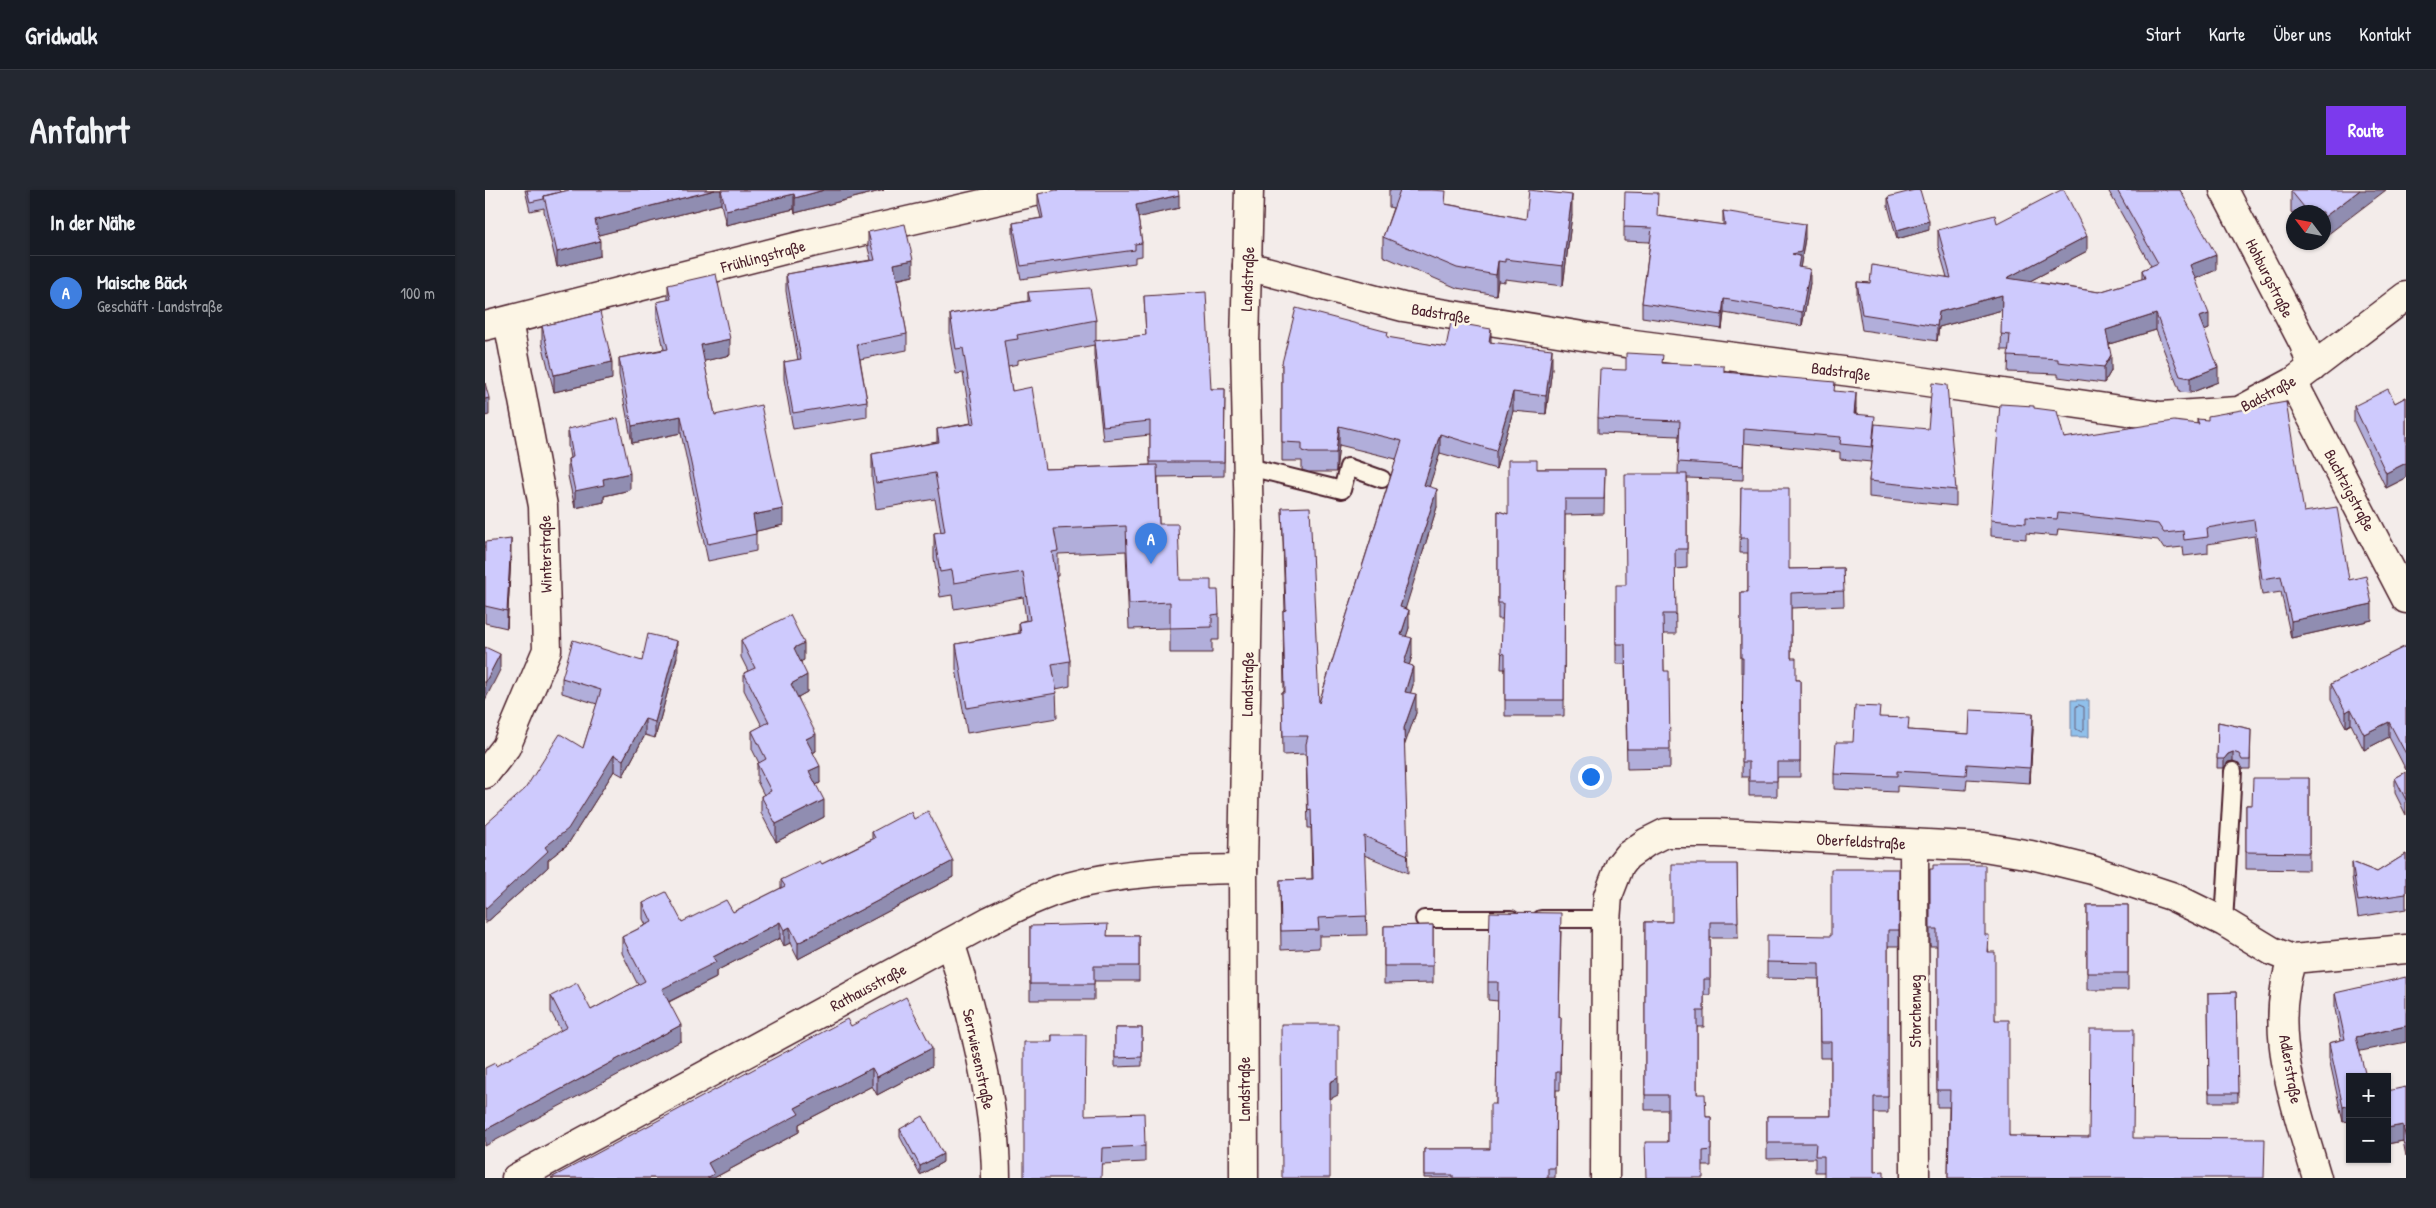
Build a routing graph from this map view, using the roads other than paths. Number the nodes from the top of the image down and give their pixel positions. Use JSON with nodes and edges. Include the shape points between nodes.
{"nodes":[{"id":1,"x":1043,"y":190,"type":"edge"},
{"id":2,"x":1249,"y":190,"type":"edge"},
{"id":3,"x":2224,"y":190,"type":"edge"},
{"id":4,"x":1247,"y":266,"type":"junction"},
{"id":5,"x":2406,"y":296,"type":"edge"},
{"id":6,"x":497,"y":324,"type":"edge"},
{"id":7,"x":2303,"y":375,"type":"junction"},
{"id":8,"x":1249,"y":468,"type":"junction"},
{"id":9,"x":1382,"y":479,"type":"dead end"},
{"id":10,"x":2406,"y":598,"type":"edge"},
{"id":11,"x":2233,"y":771,"type":"dead end"},
{"id":12,"x":485,"y":774,"type":"edge"},
{"id":13,"x":1914,"y":844,"type":"junction"},
{"id":14,"x":1243,"y":869,"type":"junction"},
{"id":15,"x":1424,"y":919,"type":"dead end"},
{"id":16,"x":1606,"y":919,"type":"junction"},
{"id":17,"x":2224,"y":922,"type":"junction"},
{"id":18,"x":950,"y":942,"type":"junction"},
{"id":19,"x":2406,"y":949,"type":"edge"},
{"id":20,"x":2292,"y":959,"type":"junction"},
{"id":21,"x":516,"y":1178,"type":"edge"},
{"id":22,"x":996,"y":1178,"type":"edge"},
{"id":23,"x":1244,"y":1178,"type":"edge"},
{"id":24,"x":1605,"y":1178,"type":"edge"},
{"id":25,"x":1915,"y":1178,"type":"edge"},
{"id":26,"x":2317,"y":1178,"type":"edge"}],
"edges":[{"from":1,"to":6,"type":"street","name":"Frühlingstraße","via":[[811,243]]},
{"from":2,"to":4,"type":"street","name":"Landstraße"},
{"from":3,"to":7,"type":"street","name":"Hohburgstraße","via":[[2304,344]]},
{"from":4,"to":7,"type":"street","name":"Badstraße","via":[[1413,309],[1626,342],[2161,416],[2239,411]]},
{"from":4,"to":8,"type":"street","name":"Landstraße","via":[[1245,343]]},
{"from":5,"to":7,"type":"street","name":"Badstraße"},
{"from":6,"to":12,"type":"street","name":"Winterstraße","via":[[543,506],[547,650],[506,747]]},
{"from":7,"to":10,"type":"street","name":"Buchtzigstraße"},
{"from":8,"to":9,"type":"lane","via":[[1342,490],[1349,467]]},
{"from":8,"to":14,"type":"street","name":"Landstraße"},
{"from":11,"to":17,"type":"lane"},
{"from":13,"to":16,"type":"street","name":"Oberfeldstraße","via":[[1665,833],[1627,856],[1620,865],[1607,896]]},
{"from":13,"to":17,"type":"street","name":"Oberfeldstraße","via":[[1993,848],[2084,868],[2171,896]]},
{"from":13,"to":25,"type":"street","name":"Storchenweg"},
{"from":14,"to":18,"type":"street","name":"Rathausstraße","via":[[1190,870],[1102,879],[1067,887],[1012,910]]},
{"from":14,"to":23,"type":"street","name":"Landstraße"},
{"from":15,"to":16,"type":"lane"},
{"from":16,"to":24,"type":"street","name":"Oberfeldstraße"},
{"from":17,"to":20,"type":"street","name":"Oberfeldstraße","via":[[2272,951]]},
{"from":18,"to":21,"type":"street","name":"Rathausstraße"},
{"from":18,"to":22,"type":"street","name":"Serrwiesenstraße","via":[[963,982],[991,1114]]},
{"from":19,"to":20,"type":"street","name":"Oberfeldstraße"},
{"from":20,"to":26,"type":"street","name":"Adlerstraße","via":[[2285,990],[2285,1046],[2290,1080]]}]}
